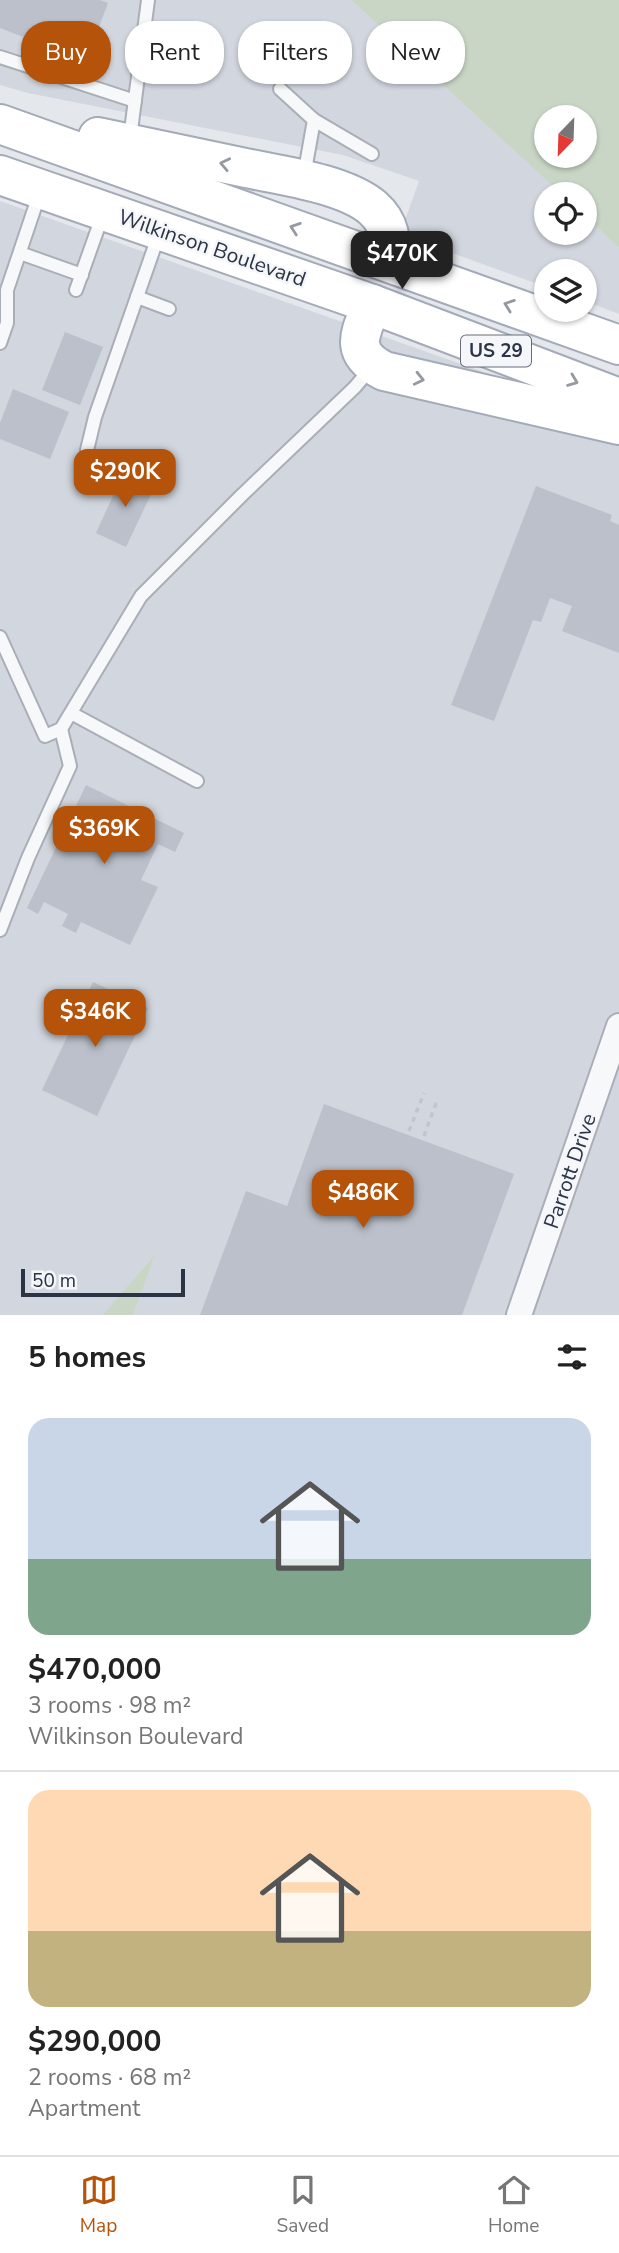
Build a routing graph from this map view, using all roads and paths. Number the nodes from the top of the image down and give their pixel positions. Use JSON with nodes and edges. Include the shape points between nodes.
{"nodes":[{"id":1,"x":148,"y":0,"type":"edge"},
{"id":2,"x":0,"y":57,"type":"edge"},
{"id":3,"x":280,"y":89,"type":"dead end"},
{"id":4,"x":135,"y":102,"type":"junction"},
{"id":5,"x":0,"y":115,"type":"edge"},
{"id":6,"x":314,"y":120,"type":"junction"},
{"id":7,"x":0,"y":124,"type":"edge"},
{"id":8,"x":129,"y":144,"type":"junction"},
{"id":9,"x":372,"y":154,"type":"dead end"},
{"id":10,"x":0,"y":175,"type":"edge"},
{"id":11,"x":303,"y":180,"type":"junction"},
{"id":12,"x":41,"y":189,"type":"junction"},
{"id":13,"x":104,"y":211,"type":"junction"},
{"id":14,"x":160,"y":230,"type":"junction"},
{"id":15,"x":20,"y":253,"type":"junction"},
{"id":16,"x":389,"y":261,"type":"junction"},
{"id":17,"x":82,"y":275,"type":"junction"},
{"id":18,"x":76,"y":290,"type":"dead end"},
{"id":19,"x":4,"y":293,"type":"edge"},
{"id":20,"x":137,"y":298,"type":"junction"},
{"id":21,"x":372,"y":304,"type":"junction"},
{"id":22,"x":169,"y":309,"type":"dead end"},
{"id":23,"x":0,"y":343,"type":"edge"},
{"id":24,"x":619,"y":345,"type":"edge"},
{"id":25,"x":373,"y":365,"type":"junction"},
{"id":26,"x":619,"y":398,"type":"edge"},
{"id":27,"x":619,"y":425,"type":"edge"},
{"id":28,"x":87,"y":450,"type":"dead end"},
{"id":29,"x":0,"y":637,"type":"edge"},
{"id":30,"x":71,"y":713,"type":"junction"},
{"id":31,"x":61,"y":729,"type":"junction"},
{"id":32,"x":197,"y":781,"type":"dead end"},
{"id":33,"x":0,"y":930,"type":"edge"},
{"id":34,"x":619,"y":1026,"type":"edge"},
{"id":35,"x":424,"y":1093,"type":"dead end"},
{"id":36,"x":438,"y":1098,"type":"dead end"},
{"id":37,"x":409,"y":1131,"type":"dead end"},
{"id":38,"x":424,"y":1136,"type":"dead end"},
{"id":39,"x":519,"y":1315,"type":"edge"}],
"edges":[{"from":1,"to":4,"type":"lane"},
{"from":2,"to":4,"type":"lane"},
{"from":3,"to":6,"type":"lane"},
{"from":4,"to":8,"type":"lane"},
{"from":5,"to":8,"type":"main road"},
{"from":6,"to":9,"type":"lane"},
{"from":6,"to":11,"type":"lane"},
{"from":16,"to":7,"type":"main road","number":"US 29","one_way":true},
{"from":11,"to":8,"type":"main road","one_way":true},
{"from":10,"to":12,"type":"main road","name":"Wilkinson Boulevard","number":"US 29"},
{"from":11,"to":16,"type":"main road","via":[[352,194],[374,208],[386,224],[392,246]]},
{"from":12,"to":13,"type":"main road","name":"Wilkinson Boulevard","number":"US 29"},
{"from":12,"to":15,"type":"lane"},
{"from":13,"to":14,"type":"main road","name":"Wilkinson Boulevard","number":"US 29"},
{"from":13,"to":17,"type":"lane"},
{"from":14,"to":20,"type":"lane"},
{"from":14,"to":21,"type":"main road","name":"Wilkinson Boulevard","number":"US 29"},
{"from":15,"to":17,"type":"lane"},
{"from":15,"to":19,"type":"lane"},
{"from":16,"to":21,"type":"street"},
{"from":24,"to":16,"type":"main road","number":"US 29","one_way":true},
{"from":17,"to":18,"type":"lane"},
{"from":19,"to":23,"type":"lane","via":[[6,323]]},
{"from":20,"to":22,"type":"lane"},
{"from":20,"to":28,"type":"lane"},
{"from":21,"to":25,"type":"main road","via":[[360,332],[360,349]]},
{"from":21,"to":26,"type":"main road","name":"Wilkinson Boulevard","number":"US 29","one_way":true},
{"from":25,"to":27,"type":"main road","one_way":true},
{"from":25,"to":30,"type":"lane","via":[[141,596]]},
{"from":29,"to":31,"type":"lane","via":[[45,736]]},
{"from":30,"to":31,"type":"lane"},
{"from":30,"to":32,"type":"lane"},
{"from":31,"to":33,"type":"lane","via":[[70,766]]},
{"from":34,"to":39,"type":"street","name":"Parrott Drive"},
{"from":35,"to":37,"type":"path"},
{"from":36,"to":38,"type":"path"}]}
